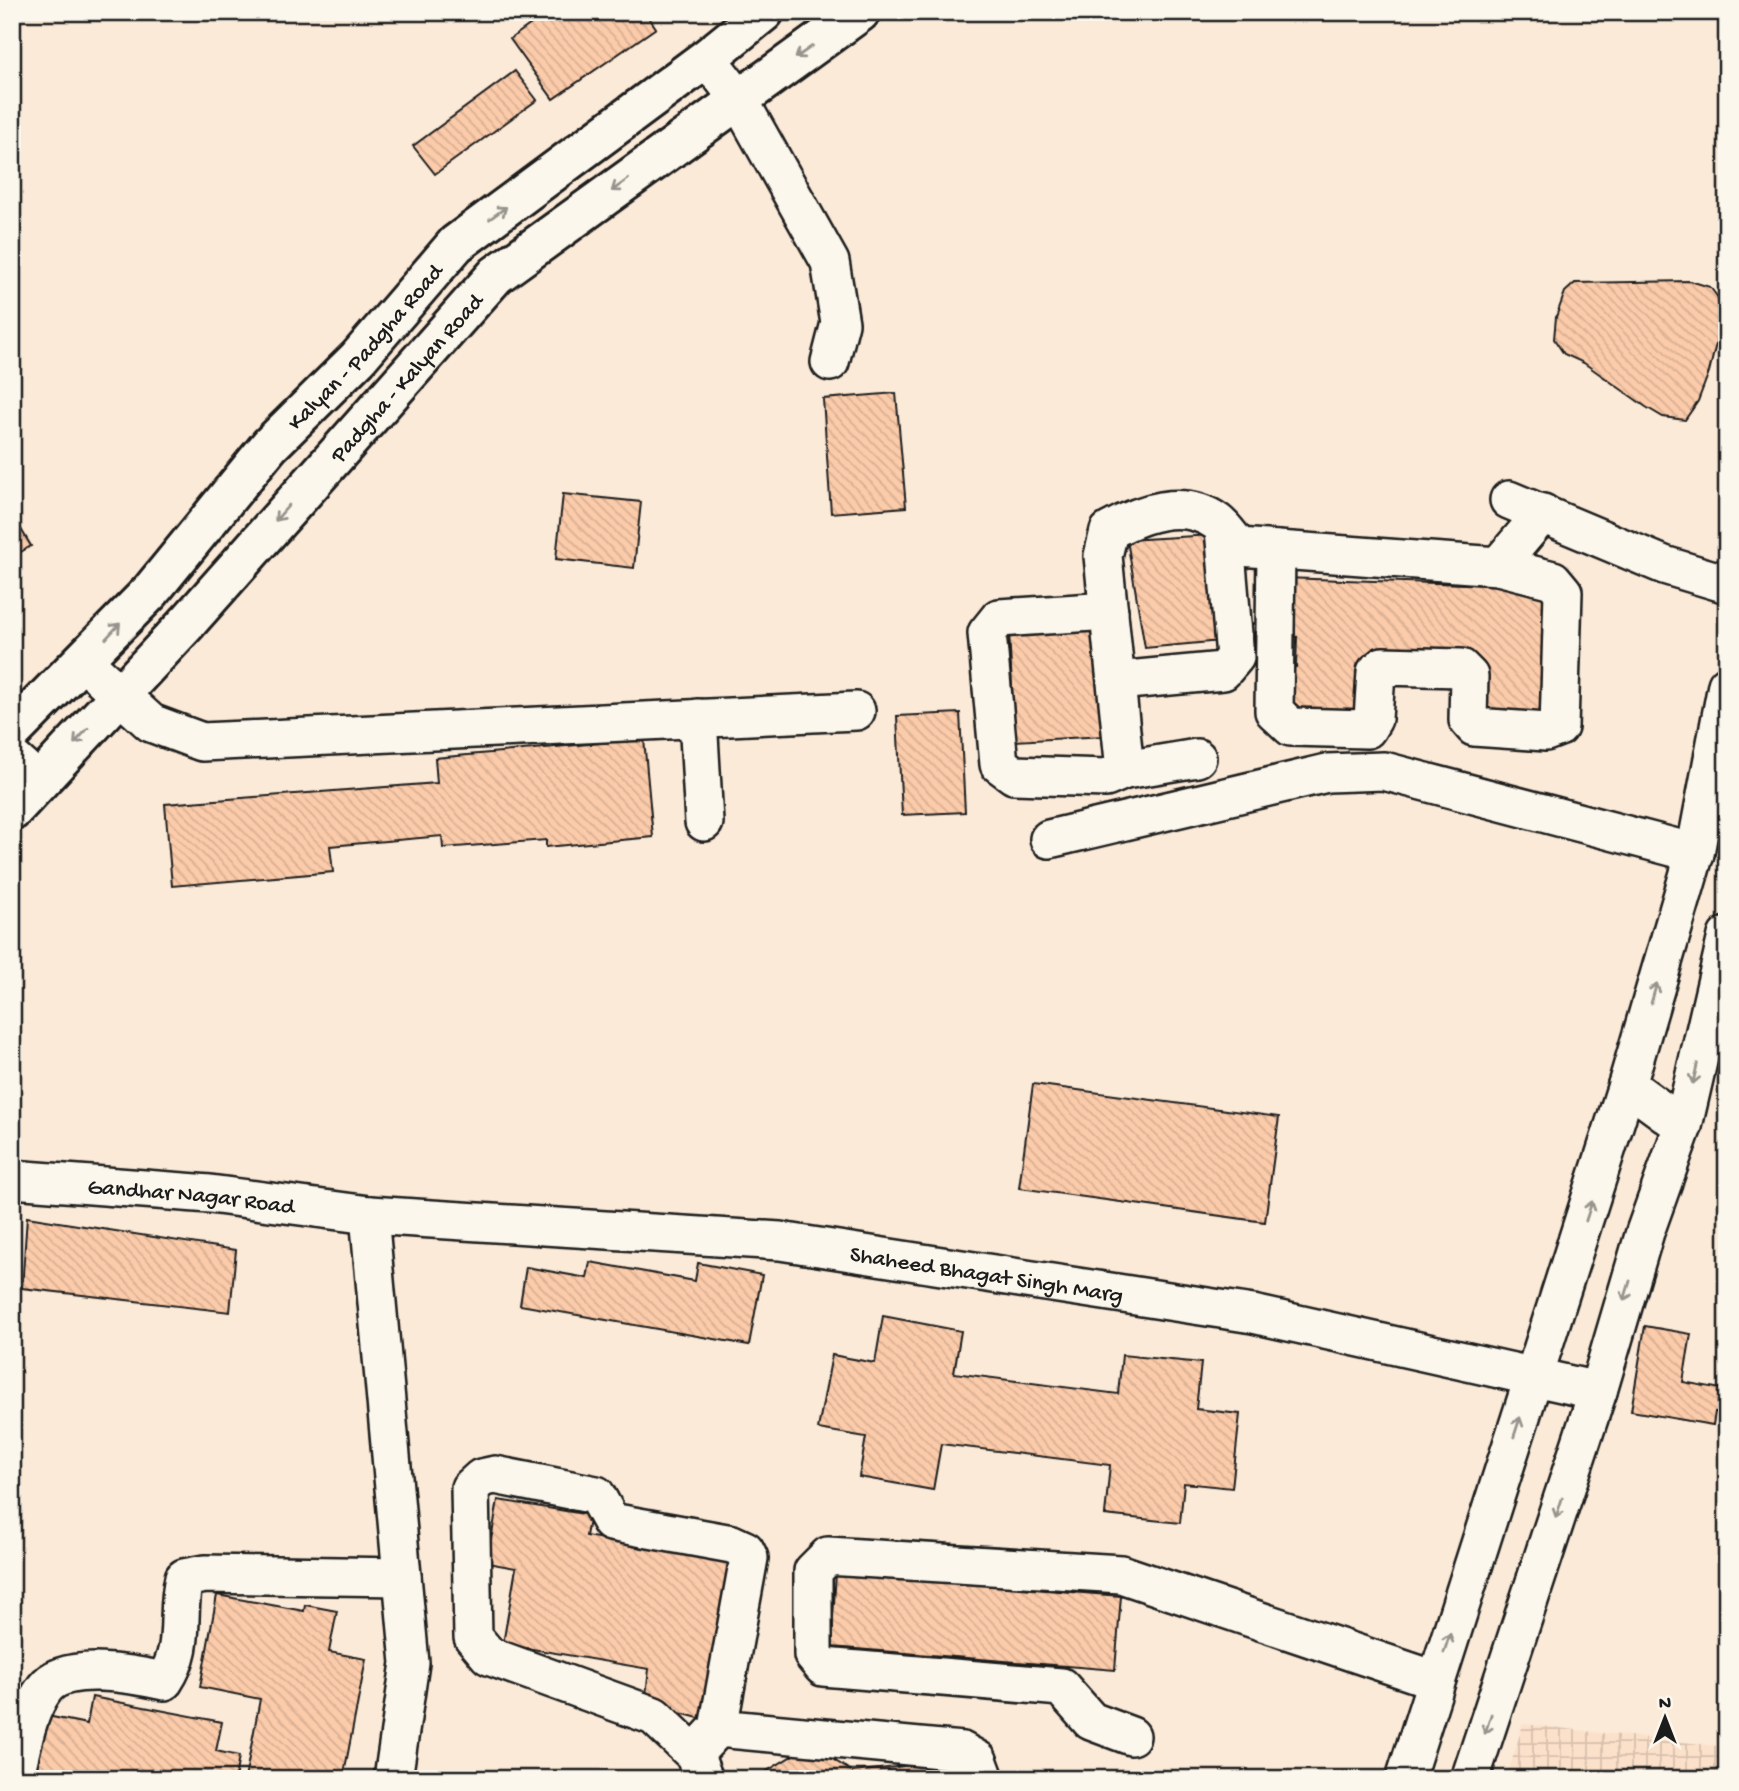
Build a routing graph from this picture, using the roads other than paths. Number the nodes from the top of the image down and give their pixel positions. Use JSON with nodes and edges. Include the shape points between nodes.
{"nodes":[{"id":1,"x":764,"y":12,"type":"edge"},
{"id":2,"x":860,"y":12,"type":"edge"},
{"id":3,"x":707,"y":58,"type":"junction"},
{"id":4,"x":738,"y":98,"type":"junction"},
{"id":5,"x":456,"y":244,"type":"junction"},
{"id":6,"x":496,"y":275,"type":"junction"},
{"id":7,"x":358,"y":358,"type":"junction"},
{"id":8,"x":830,"y":362,"type":"dead end"},
{"id":9,"x":393,"y":393,"type":"junction"},
{"id":10,"x":270,"y":445,"type":"junction"},
{"id":11,"x":309,"y":482,"type":"junction"},
{"id":12,"x":1509,"y":500,"type":"dead end"},
{"id":13,"x":1544,"y":513,"type":"junction"},
{"id":14,"x":1224,"y":529,"type":"junction"},
{"id":15,"x":1276,"y":550,"type":"junction"},
{"id":16,"x":1498,"y":566,"type":"junction"},
{"id":17,"x":1727,"y":584,"type":"edge"},
{"id":18,"x":150,"y":592,"type":"junction"},
{"id":19,"x":1109,"y":611,"type":"junction"},
{"id":20,"x":188,"y":622,"type":"junction"},
{"id":21,"x":84,"y":662,"type":"junction"},
{"id":22,"x":1117,"y":681,"type":"junction"},
{"id":23,"x":1727,"y":685,"type":"edge"},
{"id":24,"x":120,"y":692,"type":"junction"},
{"id":25,"x":856,"y":711,"type":"dead end"},
{"id":26,"x":698,"y":718,"type":"junction"},
{"id":27,"x":12,"y":732,"type":"edge"},
{"id":28,"x":1198,"y":758,"type":"dead end"},
{"id":29,"x":26,"y":770,"type":"edge"},
{"id":30,"x":1125,"y":770,"type":"junction"},
{"id":31,"x":12,"y":811,"type":"edge"},
{"id":32,"x":704,"y":822,"type":"dead end"},
{"id":33,"x":1049,"y":839,"type":"dead end"},
{"id":34,"x":1695,"y":853,"type":"junction"},
{"id":35,"x":1727,"y":936,"type":"edge"},
{"id":36,"x":1627,"y":1085,"type":"junction"},
{"id":37,"x":1683,"y":1126,"type":"junction"},
{"id":38,"x":12,"y":1179,"type":"edge"},
{"id":39,"x":369,"y":1216,"type":"junction"},
{"id":40,"x":1533,"y":1376,"type":"junction"},
{"id":41,"x":1598,"y":1391,"type":"junction"},
{"id":42,"x":402,"y":1577,"type":"junction"},
{"id":43,"x":1435,"y":1680,"type":"junction"},
{"id":44,"x":718,"y":1728,"type":"junction"},
{"id":45,"x":1131,"y":1736,"type":"dead end"},
{"id":46,"x":699,"y":1766,"type":"edge"},
{"id":47,"x":14,"y":1779,"type":"edge"},
{"id":48,"x":393,"y":1779,"type":"edge"},
{"id":49,"x":985,"y":1779,"type":"edge"},
{"id":50,"x":1405,"y":1779,"type":"edge"},
{"id":51,"x":1470,"y":1779,"type":"edge"}],
"edges":[{"from":1,"to":3,"type":"main road","name":"Kalyan - Padgha Road"},
{"from":2,"to":4,"type":"main road","name":"Padgha - Kalyan Road","one_way":true},
{"from":3,"to":4,"type":"street"},
{"from":5,"to":3,"type":"main road","name":"Kalyan - Padgha Road","one_way":true},
{"from":4,"to":6,"type":"main road","name":"Padgha - Kalyan Road","one_way":true},
{"from":4,"to":8,"type":"street","via":[[830,262],[840,323]]},
{"from":5,"to":6,"type":"main road"},
{"from":5,"to":7,"type":"main road","name":"Kalyan - Padgha Road"},
{"from":6,"to":9,"type":"main road","name":"Padgha - Kalyan Road"},
{"from":7,"to":9,"type":"main road"},
{"from":7,"to":10,"type":"main road","name":"Kalyan - Padgha Road"},
{"from":9,"to":11,"type":"main road","name":"Padgha - Kalyan Road"},
{"from":10,"to":11,"type":"main road"},
{"from":10,"to":18,"type":"main road","name":"Kalyan - Padgha Road"},
{"from":11,"to":20,"type":"main road","name":"Padgha - Kalyan Road","one_way":true},
{"from":12,"to":13,"type":"street"},
{"from":13,"to":16,"type":"street"},
{"from":13,"to":17,"type":"street","via":[[1664,565]]},
{"from":14,"to":15,"type":"street","via":[[1239,547]]},
{"from":14,"to":19,"type":"street","via":[[1216,521],[1179,508],[1134,517],[1109,531],[1103,556]]},
{"from":14,"to":22,"type":"street","via":[[1236,657],[1223,671]]},
{"from":15,"to":16,"type":"street"},
{"from":15,"to":16,"type":"street","via":[[1274,711],[1291,727],[1367,729],[1373,719],[1376,672],[1383,666],[1461,668],[1469,676],[1468,720],[1474,727],[1546,732],[1559,727],[1563,592],[1553,580]]},
{"from":18,"to":20,"type":"main road"},
{"from":21,"to":18,"type":"main road","name":"Kalyan - Padgha Road","one_way":true},
{"from":19,"to":22,"type":"street"},
{"from":19,"to":30,"type":"street","via":[[999,618],[987,633],[999,764],[1014,775],[1106,778]]},
{"from":20,"to":24,"type":"main road","name":"Padgha - Kalyan Road"},
{"from":21,"to":24,"type":"street"},
{"from":21,"to":27,"type":"main road","name":"Kalyan - Padgha Road"},
{"from":22,"to":30,"type":"street"},
{"from":23,"to":34,"type":"street"},
{"from":24,"to":26,"type":"street","via":[[151,723],[202,742]]},
{"from":24,"to":29,"type":"main road","name":"Padgha - Kalyan Road","one_way":true},
{"from":25,"to":26,"type":"street"},
{"from":26,"to":32,"type":"street"},
{"from":28,"to":30,"type":"street"},
{"from":29,"to":31,"type":"main road","name":"Padgha - Kalyan Road"},
{"from":33,"to":34,"type":"street","via":[[1326,773],[1384,771]]},
{"from":36,"to":34,"type":"street","one_way":true},
{"from":35,"to":37,"type":"street","one_way":true},
{"from":36,"to":37,"type":"street"},
{"from":40,"to":36,"type":"street","one_way":true},
{"from":37,"to":41,"type":"street","one_way":true,"via":[[1645,1232]]},
{"from":38,"to":39,"type":"street","name":"Gandhar Nagar Road","via":[[210,1194]]},
{"from":39,"to":40,"type":"street","name":"Shaheed Bhagat Singh Marg","via":[[780,1241],[1253,1314]]},
{"from":39,"to":42,"type":"street"},
{"from":40,"to":41,"type":"street","name":"Shaheed Bhagat Singh Marg"},
{"from":43,"to":40,"type":"street","one_way":true},
{"from":41,"to":51,"type":"street","one_way":true},
{"from":42,"to":47,"type":"street","via":[[184,1577],[176,1663],[164,1681],[131,1673],[74,1673],[47,1685],[33,1708]]},
{"from":42,"to":48,"type":"street","via":[[410,1663]]},
{"from":43,"to":45,"type":"street","via":[[1121,1574],[828,1556],[813,1571],[813,1655],[823,1667],[1061,1688],[1091,1721]]},
{"from":43,"to":50,"type":"street"},
{"from":44,"to":46,"type":"street"},
{"from":44,"to":46,"type":"street","via":[[749,1558],[746,1550],[611,1522],[596,1495],[495,1475],[481,1478],[470,1488],[473,1637],[489,1657],[654,1716]]},
{"from":44,"to":49,"type":"street","via":[[962,1751],[978,1760]]}]}
